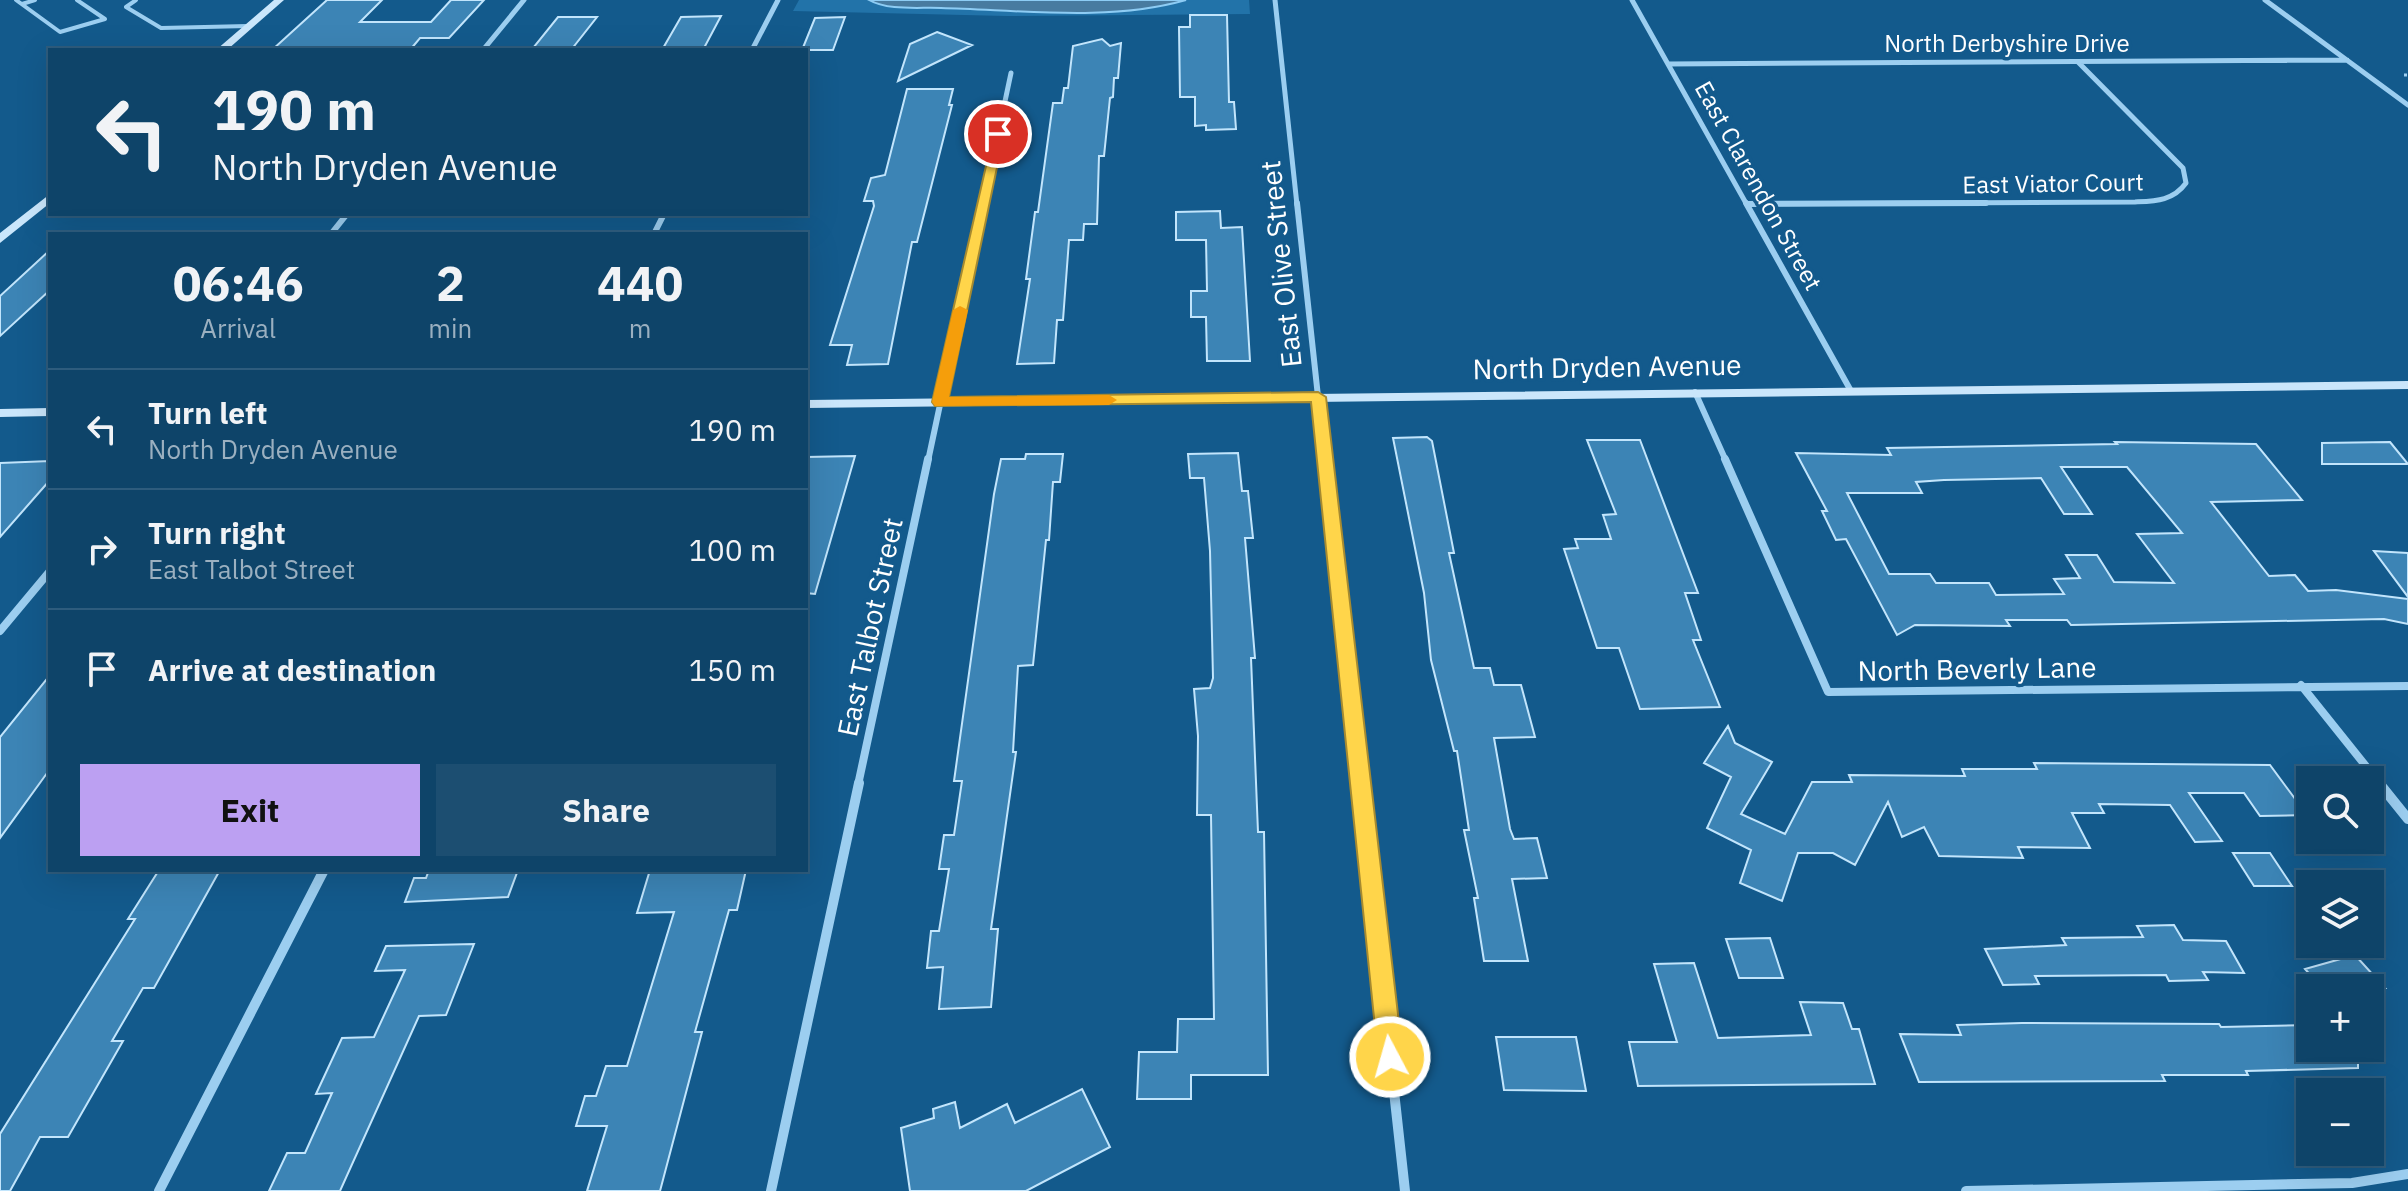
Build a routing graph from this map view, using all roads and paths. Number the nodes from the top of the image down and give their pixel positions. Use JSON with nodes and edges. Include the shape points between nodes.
{"nodes":[{"id":1,"x":16,"y":0,"type":"edge"},
{"id":2,"x":35,"y":0,"type":"edge"},
{"id":3,"x":77,"y":0,"type":"edge"},
{"id":4,"x":136,"y":0,"type":"edge"},
{"id":5,"x":279,"y":0,"type":"edge"},
{"id":6,"x":524,"y":0,"type":"edge"},
{"id":7,"x":778,"y":0,"type":"edge"},
{"id":8,"x":1275,"y":0,"type":"edge"},
{"id":9,"x":1632,"y":0,"type":"edge"},
{"id":10,"x":2265,"y":0,"type":"edge"},
{"id":11,"x":22,"y":4,"type":"junction"},
{"id":12,"x":248,"y":26,"type":"junction"},
{"id":13,"x":223,"y":48,"type":"edge"},
{"id":14,"x":485,"y":48,"type":"edge"},
{"id":15,"x":753,"y":48,"type":"edge"},
{"id":16,"x":2347,"y":60,"type":"junction"},
{"id":17,"x":2078,"y":62,"type":"junction"},
{"id":18,"x":1668,"y":64,"type":"junction"},
{"id":19,"x":1011,"y":73,"type":"dead end"},
{"id":20,"x":2408,"y":105,"type":"edge"},
{"id":21,"x":48,"y":198,"type":"edge"},
{"id":22,"x":1748,"y":204,"type":"junction"},
{"id":23,"x":345,"y":216,"type":"edge"},
{"id":24,"x":6,"y":230,"type":"edge"},
{"id":25,"x":333,"y":232,"type":"edge"},
{"id":26,"x":0,"y":239,"type":"edge"},
{"id":27,"x":2408,"y":385,"type":"edge"},
{"id":28,"x":1851,"y":391,"type":"junction"},
{"id":29,"x":1695,"y":392,"type":"junction"},
{"id":30,"x":1318,"y":397,"type":"junction"},
{"id":31,"x":940,"y":402,"type":"junction"},
{"id":32,"x":808,"y":404,"type":"edge"},
{"id":33,"x":48,"y":412,"type":"edge"},
{"id":34,"x":0,"y":413,"type":"edge"},
{"id":35,"x":48,"y":573,"type":"edge"},
{"id":36,"x":0,"y":631,"type":"edge"},
{"id":37,"x":2301,"y":685,"type":"junction"},
{"id":38,"x":2408,"y":686,"type":"edge"},
{"id":39,"x":2408,"y":819,"type":"edge"},
{"id":40,"x":323,"y":872,"type":"edge"},
{"id":41,"x":2408,"y":1174,"type":"edge"},
{"id":42,"x":159,"y":1191,"type":"edge"},
{"id":43,"x":771,"y":1191,"type":"edge"},
{"id":44,"x":1405,"y":1191,"type":"edge"},
{"id":45,"x":1966,"y":1191,"type":"edge"}],
"edges":[{"from":1,"to":11,"type":"lane"},
{"from":2,"to":11,"type":"lane"},
{"from":3,"to":11,"type":"lane","via":[[105,19],[60,32]]},
{"from":4,"to":12,"type":"lane","via":[[126,7],[161,28]]},
{"from":5,"to":12,"type":"street"},
{"from":6,"to":14,"type":"street"},
{"from":7,"to":15,"type":"street"},
{"from":8,"to":30,"type":"street","name":"East Olive Street"},
{"from":9,"to":18,"type":"street","name":"East Clarendon Street"},
{"from":10,"to":16,"type":"street"},
{"from":12,"to":13,"type":"street"},
{"from":16,"to":17,"type":"street","name":"North Derbyshire Drive"},
{"from":16,"to":20,"type":"street"},
{"from":17,"to":18,"type":"street","name":"North Derbyshire Drive"},
{"from":17,"to":22,"type":"street","name":"East Viator Court","via":[[2171,152],[2183,168],[2186,183],[2180,193],[2135,202]]},
{"from":18,"to":22,"type":"street","name":"East Clarendon Street"},
{"from":19,"to":31,"type":"street","name":"East Talbot Street"},
{"from":21,"to":24,"type":"street"},
{"from":22,"to":28,"type":"street","name":"East Clarendon Street"},
{"from":23,"to":25,"type":"street"},
{"from":24,"to":26,"type":"street"},
{"from":27,"to":28,"type":"street","name":"North Dryden Avenue"},
{"from":28,"to":29,"type":"street","name":"North Dryden Avenue"},
{"from":29,"to":30,"type":"street","name":"North Dryden Avenue"},
{"from":29,"to":37,"type":"street","name":"North Beverly Lane","via":[[1828,692]]},
{"from":30,"to":31,"type":"street","name":"North Dryden Avenue"},
{"from":30,"to":44,"type":"street","name":"East Olive Street"},
{"from":31,"to":32,"type":"street","name":"North Dryden Avenue"},
{"from":31,"to":43,"type":"street","name":"East Talbot Street"},
{"from":33,"to":34,"type":"street"},
{"from":35,"to":36,"type":"street"},
{"from":37,"to":38,"type":"street","name":"North Beverly Lane"},
{"from":37,"to":39,"type":"street"},
{"from":40,"to":42,"type":"street"},
{"from":41,"to":45,"type":"street","via":[[2352,1183]]}]}
